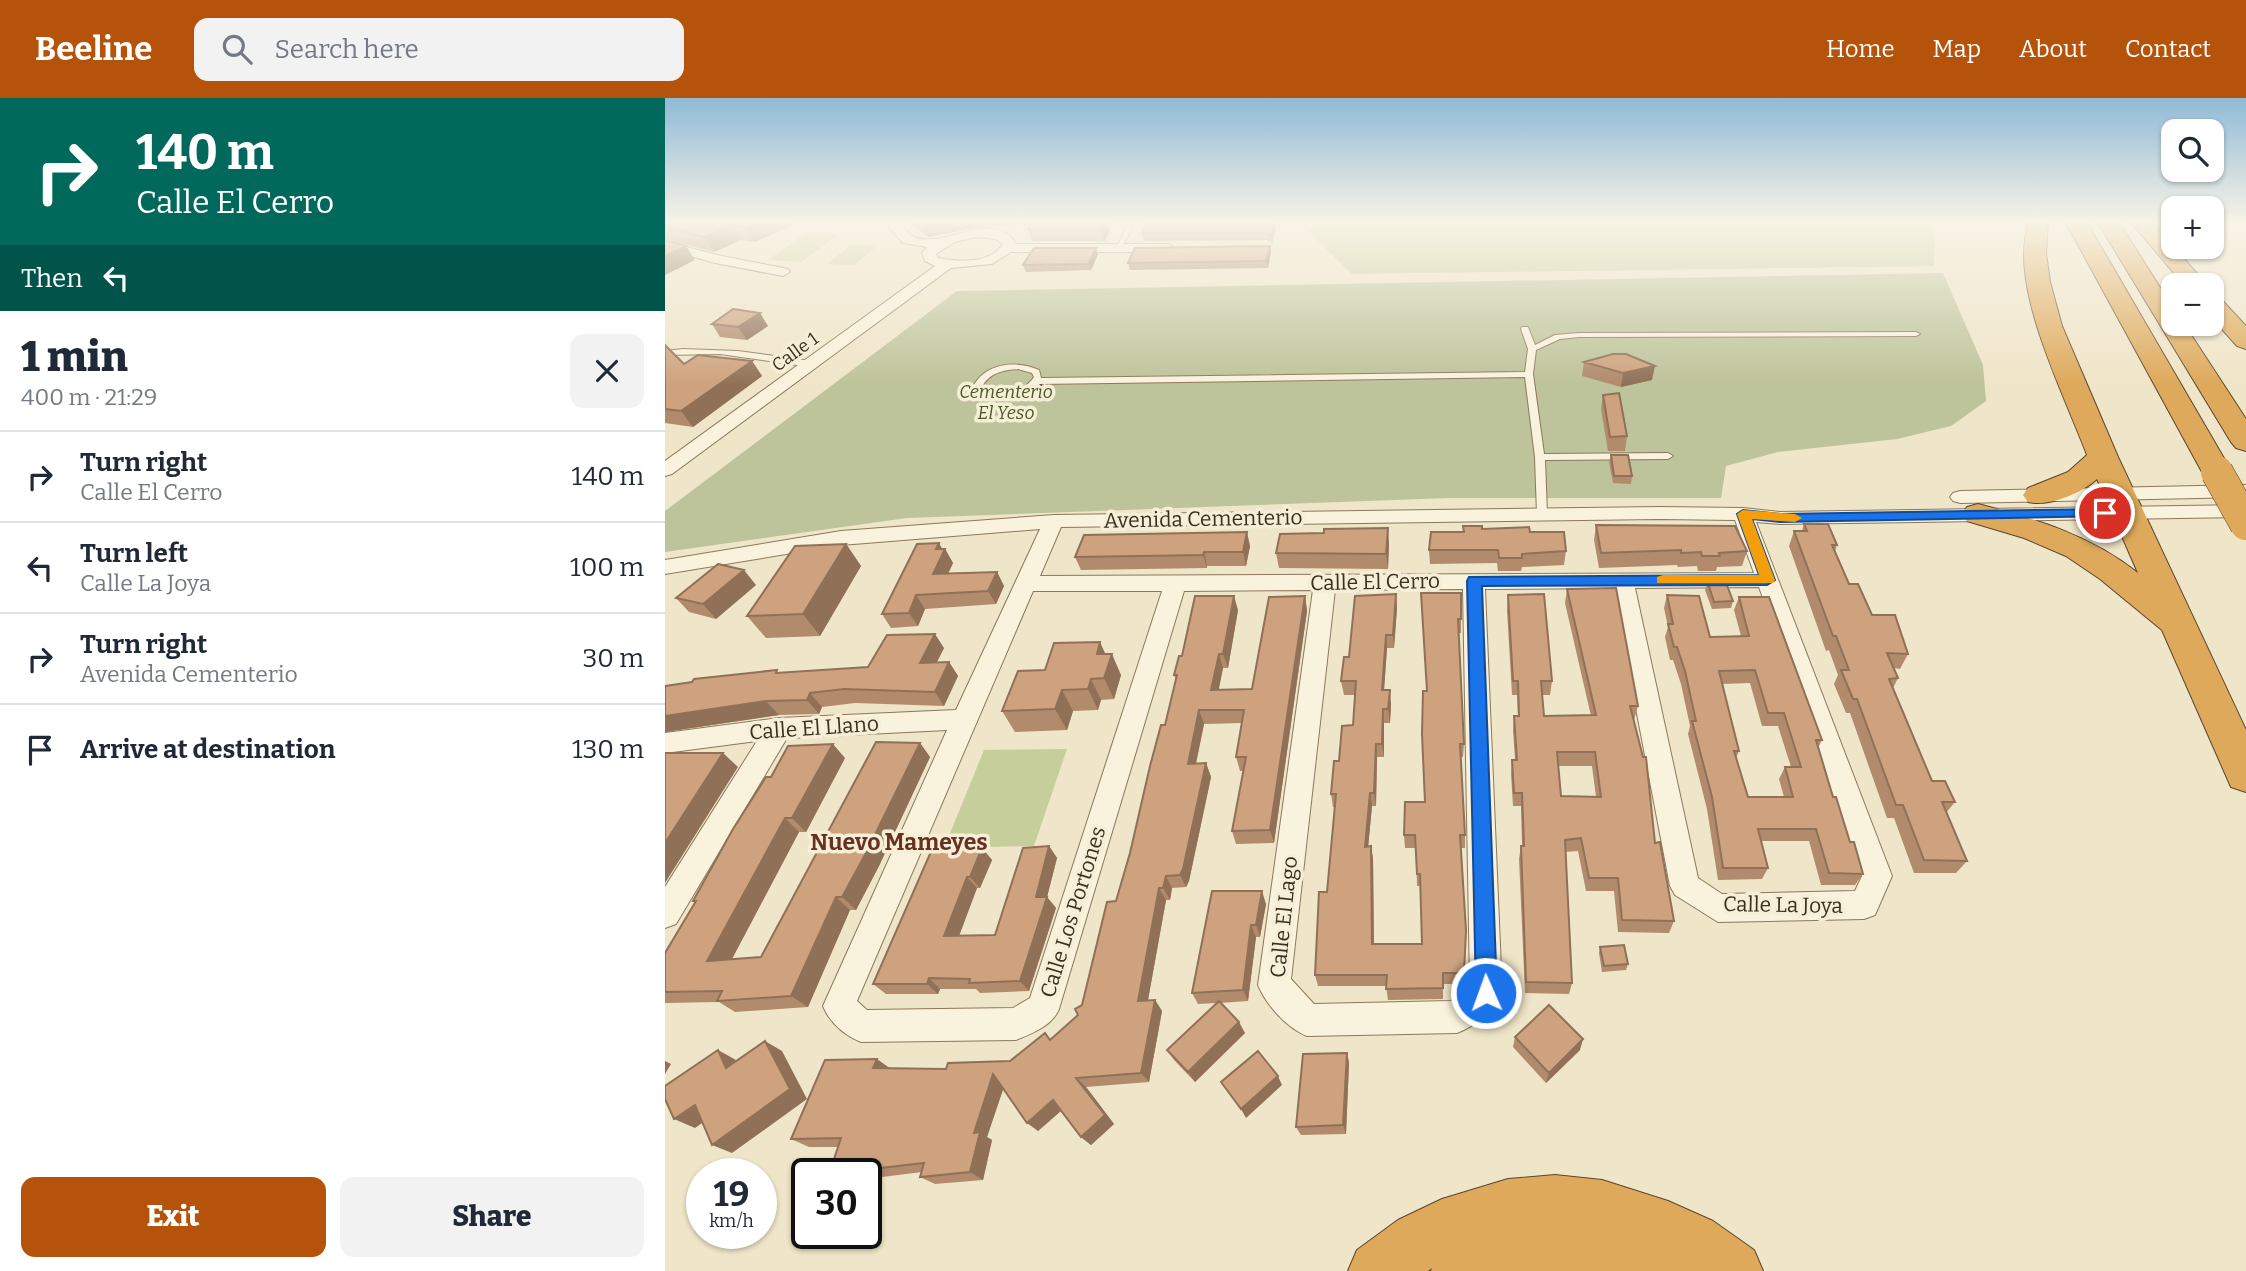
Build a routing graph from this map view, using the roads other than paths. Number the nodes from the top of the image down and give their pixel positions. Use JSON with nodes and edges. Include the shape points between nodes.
{"nodes":[{"id":1,"x":931,"y":276,"type":"edge"},
{"id":2,"x":2039,"y":276,"type":"edge"},
{"id":3,"x":2106,"y":276,"type":"edge"},
{"id":4,"x":2141,"y":276,"type":"edge"},
{"id":5,"x":2224,"y":316,"type":"edge"},
{"id":6,"x":1525,"y":330,"type":"dead end"},
{"id":7,"x":1916,"y":334,"type":"dead end"},
{"id":8,"x":2246,"y":341,"type":"edge"},
{"id":9,"x":1532,"y":349,"type":"junction"},
{"id":10,"x":665,"y":353,"type":"edge"},
{"id":11,"x":811,"y":364,"type":"junction"},
{"id":12,"x":1529,"y":374,"type":"junction"},
{"id":13,"x":1037,"y":381,"type":"junction"},
{"id":14,"x":2246,"y":442,"type":"edge"},
{"id":15,"x":1668,"y":456,"type":"dead end"},
{"id":16,"x":1540,"y":457,"type":"junction"},
{"id":17,"x":2103,"y":457,"type":"junction"},
{"id":18,"x":665,"y":470,"type":"edge"},
{"id":19,"x":2246,"y":491,"type":"edge"},
{"id":20,"x":2039,"y":495,"type":"junction"},
{"id":21,"x":2126,"y":503,"type":"junction"},
{"id":22,"x":2246,"y":511,"type":"edge"},
{"id":23,"x":1542,"y":514,"type":"junction"},
{"id":24,"x":1743,"y":514,"type":"junction"},
{"id":25,"x":1978,"y":514,"type":"junction"},
{"id":26,"x":1054,"y":521,"type":"junction"},
{"id":27,"x":2246,"y":524,"type":"edge"},
{"id":28,"x":665,"y":567,"type":"edge"},
{"id":29,"x":1622,"y":580,"type":"junction"},
{"id":30,"x":1767,"y":580,"type":"junction"},
{"id":31,"x":1474,"y":581,"type":"junction"},
{"id":32,"x":1325,"y":582,"type":"junction"},
{"id":33,"x":1024,"y":584,"type":"junction"},
{"id":34,"x":1175,"y":584,"type":"junction"},
{"id":35,"x":2178,"y":624,"type":"junction"},
{"id":36,"x":964,"y":719,"type":"junction"},
{"id":37,"x":779,"y":728,"type":"junction"},
{"id":38,"x":665,"y":743,"type":"edge"},
{"id":39,"x":2246,"y":775,"type":"edge"},
{"id":40,"x":665,"y":914,"type":"edge"},
{"id":41,"x":1378,"y":1271,"type":"edge"},
{"id":42,"x":1461,"y":1271,"type":"edge"},
{"id":43,"x":1653,"y":1271,"type":"edge"},
{"id":44,"x":1733,"y":1271,"type":"edge"}],
"edges":[{"from":1,"to":11,"type":"street","name":"Calle 1"},
{"from":2,"to":17,"type":"highway","via":[[2043,302]]},
{"from":3,"to":27,"type":"highway","bridge":true},
{"from":4,"to":14,"type":"highway"},
{"from":5,"to":8,"type":"highway"},
{"from":6,"to":9,"type":"lane"},
{"from":7,"to":9,"type":"lane","via":[[1579,335],[1558,337]]},
{"from":9,"to":12,"type":"lane"},
{"from":10,"to":11,"type":"lane","via":[[692,350]]},
{"from":11,"to":18,"type":"street","name":"Calle 1"},
{"from":12,"to":13,"type":"lane"},
{"from":12,"to":16,"type":"lane"},
{"from":13,"to":13,"type":"lane","via":[[1004,397],[986,395],[977,387],[982,378],[1007,368],[1031,369]]},
{"from":15,"to":16,"type":"lane","via":[[1586,461]]},
{"from":16,"to":23,"type":"lane"},
{"from":17,"to":20,"type":"highway","via":[[2079,479]]},
{"from":17,"to":21,"type":"highway"},
{"from":19,"to":21,"type":"street","name":"Avenida Cementerio"},
{"from":20,"to":21,"type":"street","name":"Avenida Cementerio"},
{"from":20,"to":24,"type":"street","name":"Avenida Cementerio"},
{"from":21,"to":22,"type":"street","name":"Avenida Cementerio"},
{"from":21,"to":25,"type":"street","name":"Avenida Cementerio"},
{"from":21,"to":35,"type":"highway"},
{"from":23,"to":24,"type":"street","name":"Avenida Cementerio"},
{"from":23,"to":26,"type":"street","name":"Avenida Cementerio"},
{"from":24,"to":25,"type":"street","name":"Avenida Cementerio","via":[[1780,518]]},
{"from":24,"to":30,"type":"street","name":"Calle La Joya"},
{"from":25,"to":35,"type":"highway","via":[[2033,529],[2075,547],[2120,576]]},
{"from":26,"to":28,"type":"street","name":"Avenida Cementerio","via":[[841,538]]},
{"from":26,"to":33,"type":"street","name":"Calle Los Portones"},
{"from":29,"to":30,"type":"street","name":"Calle El Cerro"},
{"from":29,"to":30,"type":"street","name":"Calle La Joya","via":[[1685,887],[1718,908],[1864,905],[1877,876]]},
{"from":29,"to":31,"type":"street","name":"Calle El Cerro"},
{"from":31,"to":32,"type":"street","name":"Calle El Cerro"},
{"from":31,"to":32,"type":"street","name":"Calle El Lago","via":[[1486,993],[1457,1017],[1307,1020],[1274,985]]},
{"from":32,"to":34,"type":"street","name":"Calle El Cerro"},
{"from":33,"to":34,"type":"street","name":"Calle El Cerro"},
{"from":33,"to":36,"type":"street","name":"Calle Los Portones"},
{"from":34,"to":36,"type":"street","name":"Calle Los Portones","via":[[1043,1009],[1016,1024],[861,1026],[839,1006]]},
{"from":35,"to":39,"type":"highway"},
{"from":36,"to":37,"type":"street","name":"Calle El Llano"},
{"from":37,"to":38,"type":"street","name":"Calle El Llano"},
{"from":37,"to":40,"type":"street"},
{"from":41,"to":44,"type":"highway","via":[[1456,1222],[1496,1209],[1572,1203],[1647,1221]]},
{"from":42,"to":43,"type":"highway","via":[[1509,1253],[1574,1248]]}]}
